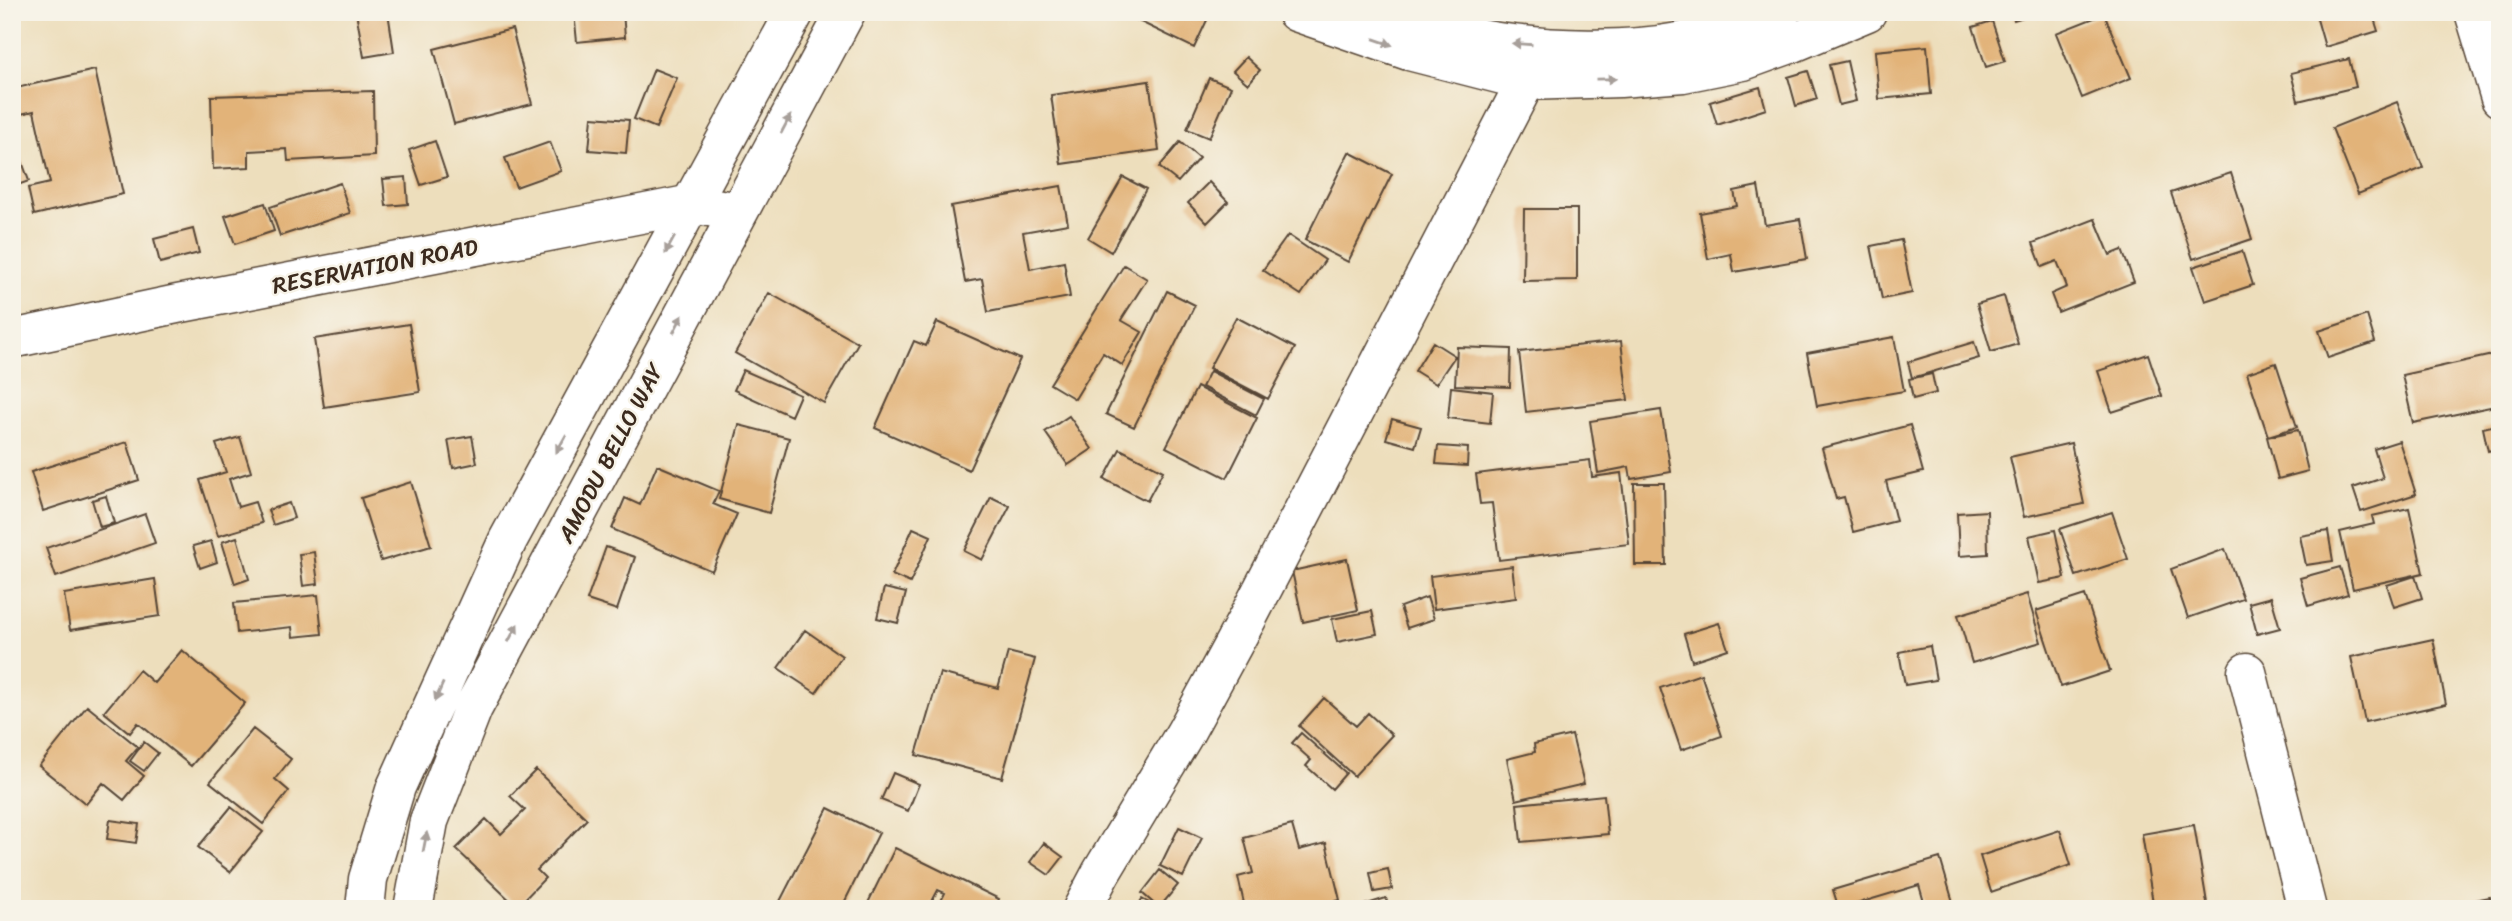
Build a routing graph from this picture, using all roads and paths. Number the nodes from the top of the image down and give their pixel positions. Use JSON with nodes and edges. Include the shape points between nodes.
{"nodes":[{"id":1,"x":795,"y":12,"type":"edge"},
{"id":2,"x":846,"y":12,"type":"edge"},
{"id":3,"x":1296,"y":12,"type":"edge"},
{"id":4,"x":1380,"y":12,"type":"edge"},
{"id":5,"x":1781,"y":12,"type":"edge"},
{"id":6,"x":1867,"y":12,"type":"edge"},
{"id":7,"x":2474,"y":12,"type":"edge"},
{"id":8,"x":1711,"y":23,"type":"edge"},
{"id":9,"x":1526,"y":81,"type":"junction"},
{"id":10,"x":2500,"y":98,"type":"edge"},
{"id":11,"x":692,"y":204,"type":"junction"},
{"id":12,"x":738,"y":212,"type":"junction"},
{"id":13,"x":12,"y":339,"type":"edge"},
{"id":14,"x":2247,"y":672,"type":"dead end"},
{"id":15,"x":365,"y":909,"type":"edge"},
{"id":16,"x":413,"y":909,"type":"edge"},
{"id":17,"x":1082,"y":909,"type":"edge"},
{"id":18,"x":2307,"y":909,"type":"edge"}],
"edges":[{"from":1,"to":11,"type":"main road","name":"AMODU BELLO WAY"},
{"from":12,"to":2,"type":"main road","name":"AMODU BELLO WAY","one_way":true},
{"from":3,"to":9,"type":"main road","one_way":true,"via":[[1409,51]]},
{"from":8,"to":4,"type":"main road","one_way":true,"via":[[1676,42],[1626,48],[1571,47],[1497,42]]},
{"from":5,"to":8,"type":"main road"},
{"from":9,"to":6,"type":"main road","one_way":true,"via":[[1683,73],[1743,61]]},
{"from":7,"to":10,"type":"main road"},
{"from":9,"to":17,"type":"main road","via":[[1247,619]]},
{"from":11,"to":12,"type":"main road","name":"RESERVATION ROAD"},
{"from":11,"to":13,"type":"main road","name":"RESERVATION ROAD"},
{"from":11,"to":15,"type":"main road","name":"AMODU BELLO WAY","one_way":true,"via":[[508,540],[396,787],[368,880]]},
{"from":16,"to":12,"type":"main road","name":"AMODU BELLO WAY","one_way":true,"via":[[429,821],[473,708]]},
{"from":14,"to":18,"type":"main road"}]}
